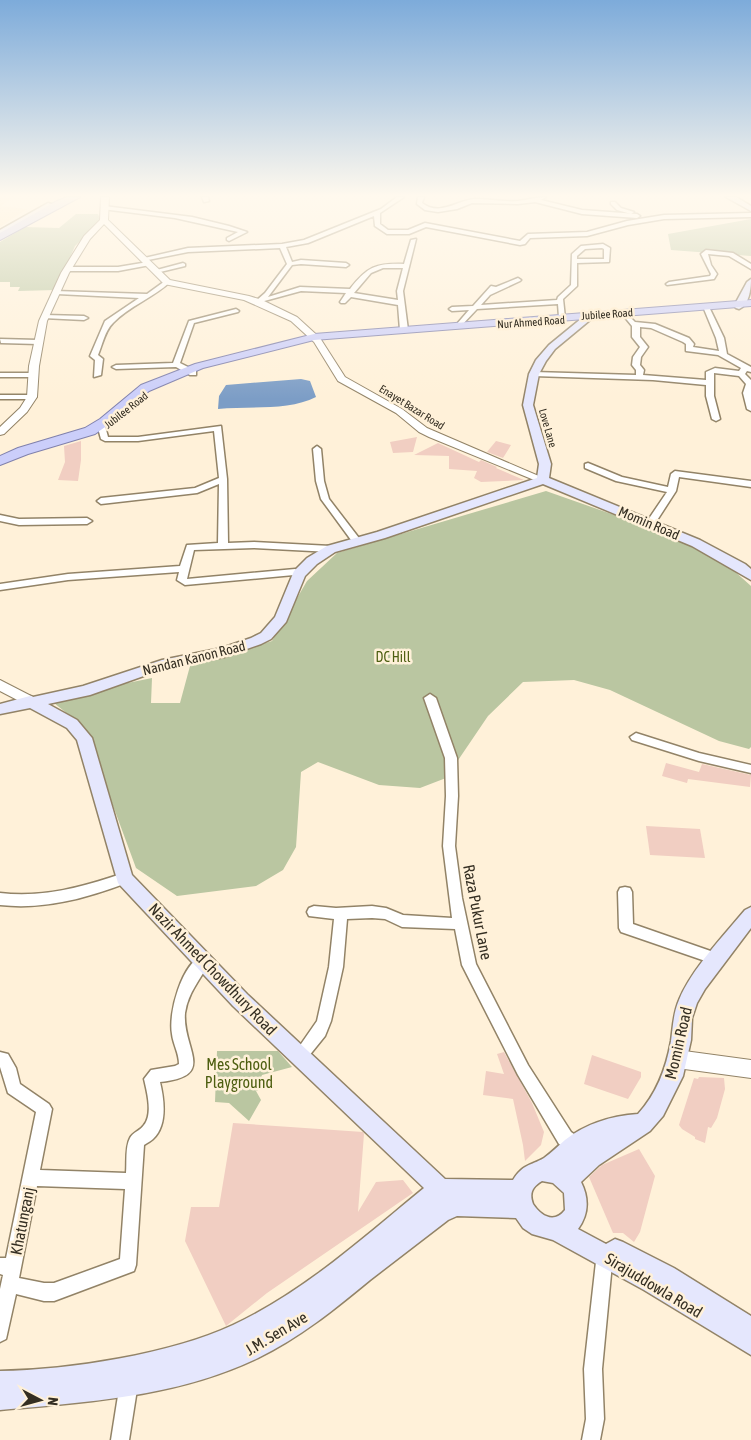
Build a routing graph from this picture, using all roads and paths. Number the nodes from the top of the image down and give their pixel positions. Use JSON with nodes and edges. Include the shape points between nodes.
{"nodes":[{"id":1,"x":71,"y":264,"type":"edge"},
{"id":2,"x":137,"y":264,"type":"edge"},
{"id":3,"x":148,"y":264,"type":"edge"},
{"id":4,"x":290,"y":264,"type":"edge"},
{"id":5,"x":301,"y":264,"type":"edge"},
{"id":6,"x":574,"y":264,"type":"edge"},
{"id":7,"x":708,"y":264,"type":"edge"},
{"id":8,"x":183,"y":265,"type":"dead end"},
{"id":9,"x":346,"y":265,"type":"dead end"},
{"id":10,"x":407,"y":266,"type":"joint"},
{"id":11,"x":68,"y":269,"type":"junction"},
{"id":12,"x":156,"y":271,"type":"junction"},
{"id":13,"x":518,"y":280,"type":"dead end"},
{"id":14,"x":167,"y":282,"type":"junction"},
{"id":15,"x":751,"y":282,"type":"edge"},
{"id":16,"x":670,"y":284,"type":"dead end"},
{"id":17,"x":493,"y":287,"type":"dead end"},
{"id":18,"x":57,"y":292,"type":"junction"},
{"id":19,"x":350,"y":293,"type":"junction"},
{"id":20,"x":488,"y":293,"type":"junction"},
{"id":21,"x":149,"y":296,"type":"junction"},
{"id":22,"x":258,"y":302,"type":"junction"},
{"id":23,"x":343,"y":302,"type":"dead end"},
{"id":24,"x":401,"y":302,"type":"junction"},
{"id":25,"x":560,"y":302,"type":"junction"},
{"id":26,"x":745,"y":305,"type":"edge"},
{"id":27,"x":475,"y":308,"type":"junction"},
{"id":28,"x":452,"y":309,"type":"dead end"},
{"id":29,"x":708,"y":310,"type":"junction"},
{"id":30,"x":236,"y":311,"type":"dead end"},
{"id":31,"x":626,"y":315,"type":"junction"},
{"id":32,"x":45,"y":317,"type":"junction"},
{"id":33,"x":562,"y":317,"type":"junction"},
{"id":34,"x":586,"y":317,"type":"junction"},
{"id":35,"x":84,"y":318,"type":"dead end"},
{"id":36,"x":636,"y":324,"type":"junction"},
{"id":37,"x":460,"y":325,"type":"junction"},
{"id":38,"x":404,"y":330,"type":"junction"},
{"id":39,"x":314,"y":339,"type":"junction"},
{"id":40,"x":1,"y":341,"type":"edge"},
{"id":41,"x":38,"y":342,"type":"junction"},
{"id":42,"x":724,"y":355,"type":"junction"},
{"id":43,"x":176,"y":365,"type":"junction"},
{"id":44,"x":116,"y":367,"type":"dead end"},
{"id":45,"x":191,"y":371,"type":"junction"},
{"id":46,"x":746,"y":371,"type":"edge"},
{"id":47,"x":534,"y":374,"type":"junction"},
{"id":48,"x":0,"y":375,"type":"edge"},
{"id":49,"x":34,"y":375,"type":"junction"},
{"id":50,"x":97,"y":376,"type":"dead end"},
{"id":51,"x":639,"y":378,"type":"junction"},
{"id":52,"x":709,"y":383,"type":"junction"},
{"id":53,"x":0,"y":397,"type":"edge"},
{"id":54,"x":32,"y":397,"type":"junction"},
{"id":55,"x":751,"y":409,"type":"edge"},
{"id":56,"x":716,"y":419,"type":"dead end"},
{"id":57,"x":102,"y":428,"type":"junction"},
{"id":58,"x":0,"y":432,"type":"edge"},
{"id":59,"x":318,"y":449,"type":"dead end"},
{"id":60,"x":0,"y":461,"type":"edge"},
{"id":61,"x":0,"y":465,"type":"edge"},
{"id":62,"x":588,"y":466,"type":"dead end"},
{"id":63,"x":223,"y":479,"type":"junction"},
{"id":64,"x":543,"y":480,"type":"junction"},
{"id":65,"x":751,"y":484,"type":"edge"},
{"id":66,"x":672,"y":491,"type":"junction"},
{"id":67,"x":101,"y":502,"type":"dead end"},
{"id":68,"x":0,"y":518,"type":"edge"},
{"id":69,"x":88,"y":521,"type":"dead end"},
{"id":70,"x":651,"y":523,"type":"junction"},
{"id":71,"x":357,"y":542,"type":"junction"},
{"id":72,"x":223,"y":546,"type":"junction"},
{"id":73,"x":331,"y":549,"type":"junction"},
{"id":74,"x":184,"y":569,"type":"junction"},
{"id":75,"x":300,"y":574,"type":"junction"},
{"id":76,"x":751,"y":576,"type":"edge"},
{"id":77,"x":0,"y":587,"type":"edge"},
{"id":78,"x":0,"y":685,"type":"edge"},
{"id":79,"x":430,"y":698,"type":"dead end"},
{"id":80,"x":30,"y":701,"type":"junction"},
{"id":81,"x":0,"y":709,"type":"edge"},
{"id":82,"x":636,"y":737,"type":"dead end"},
{"id":83,"x":751,"y":769,"type":"edge"},
{"id":84,"x":124,"y":878,"type":"junction"},
{"id":85,"x":624,"y":892,"type":"dead end"},
{"id":86,"x":0,"y":899,"type":"edge"},
{"id":87,"x":314,"y":912,"type":"dead end"},
{"id":88,"x":341,"y":914,"type":"junction"},
{"id":89,"x":751,"y":915,"type":"edge"},
{"id":90,"x":460,"y":924,"type":"junction"},
{"id":91,"x":717,"y":959,"type":"junction"},
{"id":92,"x":203,"y":961,"type":"junction"},
{"id":93,"x":299,"y":1057,"type":"junction"},
{"id":94,"x":0,"y":1059,"type":"edge"},
{"id":95,"x":677,"y":1059,"type":"junction"},
{"id":96,"x":751,"y":1069,"type":"edge"},
{"id":97,"x":643,"y":1124,"type":"junction"},
{"id":98,"x":576,"y":1145,"type":"junction"},
{"id":99,"x":592,"y":1158,"type":"junction"},
{"id":100,"x":546,"y":1170,"type":"junction"},
{"id":101,"x":30,"y":1178,"type":"junction"},
{"id":102,"x":568,"y":1180,"type":"junction"},
{"id":103,"x":132,"y":1181,"type":"junction"},
{"id":104,"x":439,"y":1190,"type":"junction"},
{"id":105,"x":521,"y":1199,"type":"junction"},
{"id":106,"x":456,"y":1206,"type":"junction"},
{"id":107,"x":562,"y":1226,"type":"junction"},
{"id":108,"x":606,"y":1250,"type":"junction"},
{"id":109,"x":7,"y":1266,"type":"edge"},
{"id":110,"x":10,"y":1284,"type":"junction"},
{"id":111,"x":751,"y":1330,"type":"edge"},
{"id":112,"x":0,"y":1333,"type":"edge"},
{"id":113,"x":751,"y":1344,"type":"edge"},
{"id":114,"x":0,"y":1383,"type":"edge"},
{"id":115,"x":129,"y":1383,"type":"junction"},
{"id":116,"x":0,"y":1398,"type":"edge"},
{"id":117,"x":120,"y":1440,"type":"edge"},
{"id":118,"x":591,"y":1440,"type":"edge"}],
"edges":[{"from":1,"to":11,"type":"street"},
{"from":2,"to":11,"type":"street","via":[[118,269]]},
{"from":3,"to":12,"type":"street"},
{"from":4,"to":22,"type":"street"},
{"from":5,"to":9,"type":"street"},
{"from":6,"to":25,"type":"street","via":[[574,286],[560,298]]},
{"from":7,"to":16,"type":"street","via":[[714,274],[712,278]]},
{"from":8,"to":12,"type":"street"},
{"from":10,"to":19,"type":"street","via":[[370,269]]},
{"from":10,"to":24,"type":"street","via":[[400,291]]},
{"from":11,"to":18,"type":"street"},
{"from":12,"to":14,"type":"street"},
{"from":13,"to":20,"type":"street"},
{"from":14,"to":21,"type":"street"},
{"from":14,"to":22,"type":"street","name":"Enayet Bazar Road","via":[[230,293]]},
{"from":15,"to":26,"type":"main road"},
{"from":17,"to":20,"type":"street"},
{"from":18,"to":21,"type":"street"},
{"from":18,"to":32,"type":"street"},
{"from":19,"to":22,"type":"street","via":[[340,289],[300,289]]},
{"from":19,"to":23,"type":"street"},
{"from":19,"to":24,"type":"street","via":[[378,301]]},
{"from":20,"to":27,"type":"street"},
{"from":21,"to":50,"type":"street","via":[[108,322],[94,356],[99,359]]},
{"from":22,"to":39,"type":"street","name":"Enayet Bazar Road","via":[[294,319]]},
{"from":24,"to":38,"type":"street"},
{"from":25,"to":27,"type":"street"},
{"from":25,"to":33,"type":"street"},
{"from":26,"to":29,"type":"main road","name":"Nur Ahmed Road"},
{"from":26,"to":34,"type":"main road","name":"Jubilee Road"},
{"from":27,"to":28,"type":"street"},
{"from":27,"to":37,"type":"street"},
{"from":29,"to":31,"type":"main road","name":"Nur Ahmed Road"},
{"from":29,"to":42,"type":"street"},
{"from":30,"to":43,"type":"street","via":[[191,322]]},
{"from":31,"to":34,"type":"main road","name":"Nur Ahmed Road"},
{"from":31,"to":36,"type":"street"},
{"from":32,"to":35,"type":"street"},
{"from":32,"to":41,"type":"street"},
{"from":33,"to":34,"type":"main road","name":"Jubilee Road"},
{"from":33,"to":37,"type":"main road","name":"Jubilee Road"},
{"from":34,"to":39,"type":"main road","name":"Nur Ahmed Road"},
{"from":34,"to":47,"type":"main road","name":"Love Lane","via":[[552,347]]},
{"from":36,"to":42,"type":"street","via":[[652,326],[686,340],[691,350]]},
{"from":36,"to":51,"type":"street","via":[[636,337],[644,347],[637,357]]},
{"from":37,"to":38,"type":"main road","name":"Jubilee Road"},
{"from":38,"to":39,"type":"main road","name":"Jubilee Road"},
{"from":39,"to":45,"type":"main road","name":"Jubilee Road"},
{"from":39,"to":64,"type":"street","name":"Enayet Bazar Road","via":[[342,379],[399,411],[423,430]]},
{"from":40,"to":41,"type":"street"},
{"from":41,"to":49,"type":"street"},
{"from":42,"to":46,"type":"street"},
{"from":43,"to":44,"type":"street"},
{"from":43,"to":45,"type":"street"},
{"from":45,"to":57,"type":"main road","name":"Jubilee Road","via":[[152,390]]},
{"from":45,"to":60,"type":"main road","via":[[145,388],[90,431]]},
{"from":46,"to":52,"type":"street","via":[[711,370]]},
{"from":46,"to":55,"type":"street"},
{"from":47,"to":51,"type":"street"},
{"from":47,"to":64,"type":"main road","name":"Love Lane","via":[[528,405],[545,464]]},
{"from":48,"to":49,"type":"street"},
{"from":49,"to":54,"type":"street"},
{"from":51,"to":52,"type":"street"},
{"from":52,"to":56,"type":"street"},
{"from":53,"to":54,"type":"street"},
{"from":54,"to":58,"type":"street","via":[[24,410]]},
{"from":57,"to":61,"type":"main road","name":"Jubilee Road"},
{"from":57,"to":63,"type":"street","via":[[105,439],[138,439],[218,428]]},
{"from":59,"to":71,"type":"street","via":[[325,499]]},
{"from":62,"to":66,"type":"street","via":[[619,479]]},
{"from":63,"to":67,"type":"street","via":[[197,490]]},
{"from":63,"to":72,"type":"street"},
{"from":64,"to":70,"type":"main road","name":"Momin Road"},
{"from":64,"to":71,"type":"main road","name":"Nandan Kanon Road"},
{"from":65,"to":66,"type":"street","via":[[675,474]]},
{"from":66,"to":70,"type":"street"},
{"from":68,"to":69,"type":"street","via":[[19,522]]},
{"from":70,"to":76,"type":"main road","name":"Momin Road","via":[[719,555]]},
{"from":71,"to":73,"type":"main road","name":"Nandan Kanon Road"},
{"from":72,"to":73,"type":"street"},
{"from":72,"to":74,"type":"street","via":[[190,547]]},
{"from":73,"to":75,"type":"main road","name":"Nandan Kanon Road","via":[[312,561]]},
{"from":74,"to":75,"type":"street","via":[[182,580],[185,582]]},
{"from":74,"to":77,"type":"street","via":[[34,581]]},
{"from":75,"to":80,"type":"main road","name":"Nandan Kanon Road","via":[[281,619],[256,642],[167,663],[85,691]]},
{"from":78,"to":80,"type":"street"},
{"from":79,"to":90,"type":"street","name":"Raza Pukur Lane","via":[[451,758],[449,846]]},
{"from":80,"to":81,"type":"main road","name":"Nandan Kanon Road"},
{"from":80,"to":84,"type":"main road","name":"Nazir Ahmed Chowdhury Road","via":[[72,724],[84,738]]},
{"from":82,"to":83,"type":"street"},
{"from":84,"to":86,"type":"street","via":[[102,887],[46,900]]},
{"from":84,"to":92,"type":"main road","name":"Nazir Ahmed Chowdhury Road"},
{"from":85,"to":91,"type":"street","via":[[626,928]]},
{"from":87,"to":88,"type":"street"},
{"from":88,"to":90,"type":"street","via":[[372,912],[402,920]]},
{"from":88,"to":93,"type":"street","via":[[336,967],[324,1021]]},
{"from":89,"to":91,"type":"main road","name":"Momin Road"},
{"from":90,"to":98,"type":"street","name":"Raza Pukur Lane","via":[[469,965],[493,1012],[565,1138]]},
{"from":91,"to":95,"type":"main road","name":"Momin Road","via":[[688,1000],[682,1018]]},
{"from":92,"to":93,"type":"main road","name":"Nazir Ahmed Chowdhury Road"},
{"from":92,"to":103,"type":"street","via":[[188,982],[178,1009],[185,1068],[178,1073],[153,1076],[154,1120],[148,1133],[136,1143]]},
{"from":93,"to":104,"type":"main road","name":"Nazir Ahmed Chowdhury Road"},
{"from":94,"to":101,"type":"street","name":"Khatunganj","via":[[9,1068],[13,1088],[44,1109]]},
{"from":95,"to":96,"type":"street"},
{"from":95,"to":97,"type":"main road","name":"Momin Road","via":[[666,1093]]},
{"from":97,"to":98,"type":"main road","via":[[600,1131]]},
{"from":97,"to":99,"type":"main road","name":"Momin Road"},
{"from":98,"to":99,"type":"street","name":"Raza Pukur Lane"},
{"from":98,"to":100,"type":"main road"},
{"from":99,"to":102,"type":"main road","name":"Momin Road"},
{"from":100,"to":102,"type":"main road","via":[[561,1174]]},
{"from":100,"to":105,"type":"main road","via":[[532,1173],[522,1184]]},
{"from":101,"to":103,"type":"street"},
{"from":101,"to":109,"type":"street","name":"Khatunganj"},
{"from":102,"to":107,"type":"main road","via":[[576,1197],[576,1207],[574,1216]]},
{"from":103,"to":110,"type":"street","via":[[128,1265],[54,1292]]},
{"from":104,"to":105,"type":"main road"},
{"from":104,"to":106,"type":"main road","name":"Nazir Ahmed Chowdhury Road"},
{"from":104,"to":114,"type":"main road","name":"J.M. Sen Ave","via":[[332,1278],[238,1335],[185,1355],[131,1368]]},
{"from":105,"to":106,"type":"main road","name":"J.M. Sen Ave"},
{"from":105,"to":107,"type":"main road","via":[[532,1222],[540,1226]]},
{"from":106,"to":115,"type":"main road","name":"J.M. Sen Ave","via":[[440,1212],[310,1312],[264,1343],[199,1370]]},
{"from":107,"to":108,"type":"main road","name":"Sirajuddowla Road"},
{"from":108,"to":111,"type":"main road","name":"Sirajuddowla Road","via":[[666,1276]]},
{"from":108,"to":113,"type":"main road","name":"Sirajuddowla Road"},
{"from":108,"to":118,"type":"street","via":[[593,1369],[595,1419]]},
{"from":109,"to":110,"type":"street","name":"Khatunganj"},
{"from":110,"to":112,"type":"street","name":"Khatunganj"},
{"from":115,"to":116,"type":"main road","name":"J.M. Sen Ave"},
{"from":115,"to":117,"type":"street"}]}
